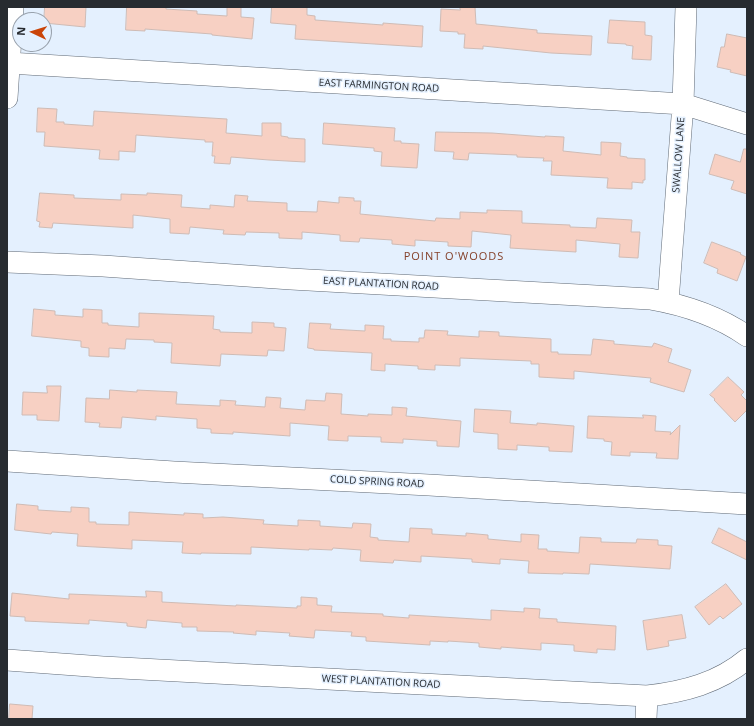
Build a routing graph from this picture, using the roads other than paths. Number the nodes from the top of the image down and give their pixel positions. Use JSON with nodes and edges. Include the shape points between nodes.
{"nodes":[{"id":1,"x":13,"y":7,"type":"edge"},
{"id":2,"x":686,"y":7,"type":"edge"},
{"id":3,"x":9,"y":63,"type":"junction"},
{"id":4,"x":7,"y":98,"type":"edge"},
{"id":5,"x":683,"y":104,"type":"junction"},
{"id":6,"x":747,"y":124,"type":"edge"},
{"id":7,"x":7,"y":262,"type":"edge"},
{"id":8,"x":668,"y":302,"type":"junction"},
{"id":9,"x":747,"y":336,"type":"edge"},
{"id":10,"x":7,"y":461,"type":"edge"},
{"id":11,"x":747,"y":504,"type":"edge"},
{"id":12,"x":747,"y":659,"type":"edge"},
{"id":13,"x":7,"y":660,"type":"edge"},
{"id":14,"x":647,"y":696,"type":"junction"},
{"id":15,"x":646,"y":719,"type":"edge"}],
"edges":[{"from":1,"to":3,"type":"street"},
{"from":2,"to":5,"type":"street","name":"SWALLOW LANE"},
{"from":3,"to":4,"type":"street"},
{"from":3,"to":5,"type":"street","name":"EAST FARMINGTON ROAD"},
{"from":5,"to":6,"type":"street","name":"EAST FARMINGTON ROAD"},
{"from":5,"to":8,"type":"street","name":"SWALLOW LANE"},
{"from":7,"to":8,"type":"street","name":"EAST PLANTATION ROAD","via":[[642,298]]},
{"from":8,"to":9,"type":"street","name":"EAST PLANTATION ROAD","via":[[711,316]]},
{"from":10,"to":11,"type":"street","name":"COLD SPRING ROAD"},
{"from":12,"to":14,"type":"street","name":"WEST PLANTATION ROAD","via":[[694,688]]},
{"from":13,"to":14,"type":"street","name":"WEST PLANTATION ROAD"},
{"from":14,"to":15,"type":"street"}]}
